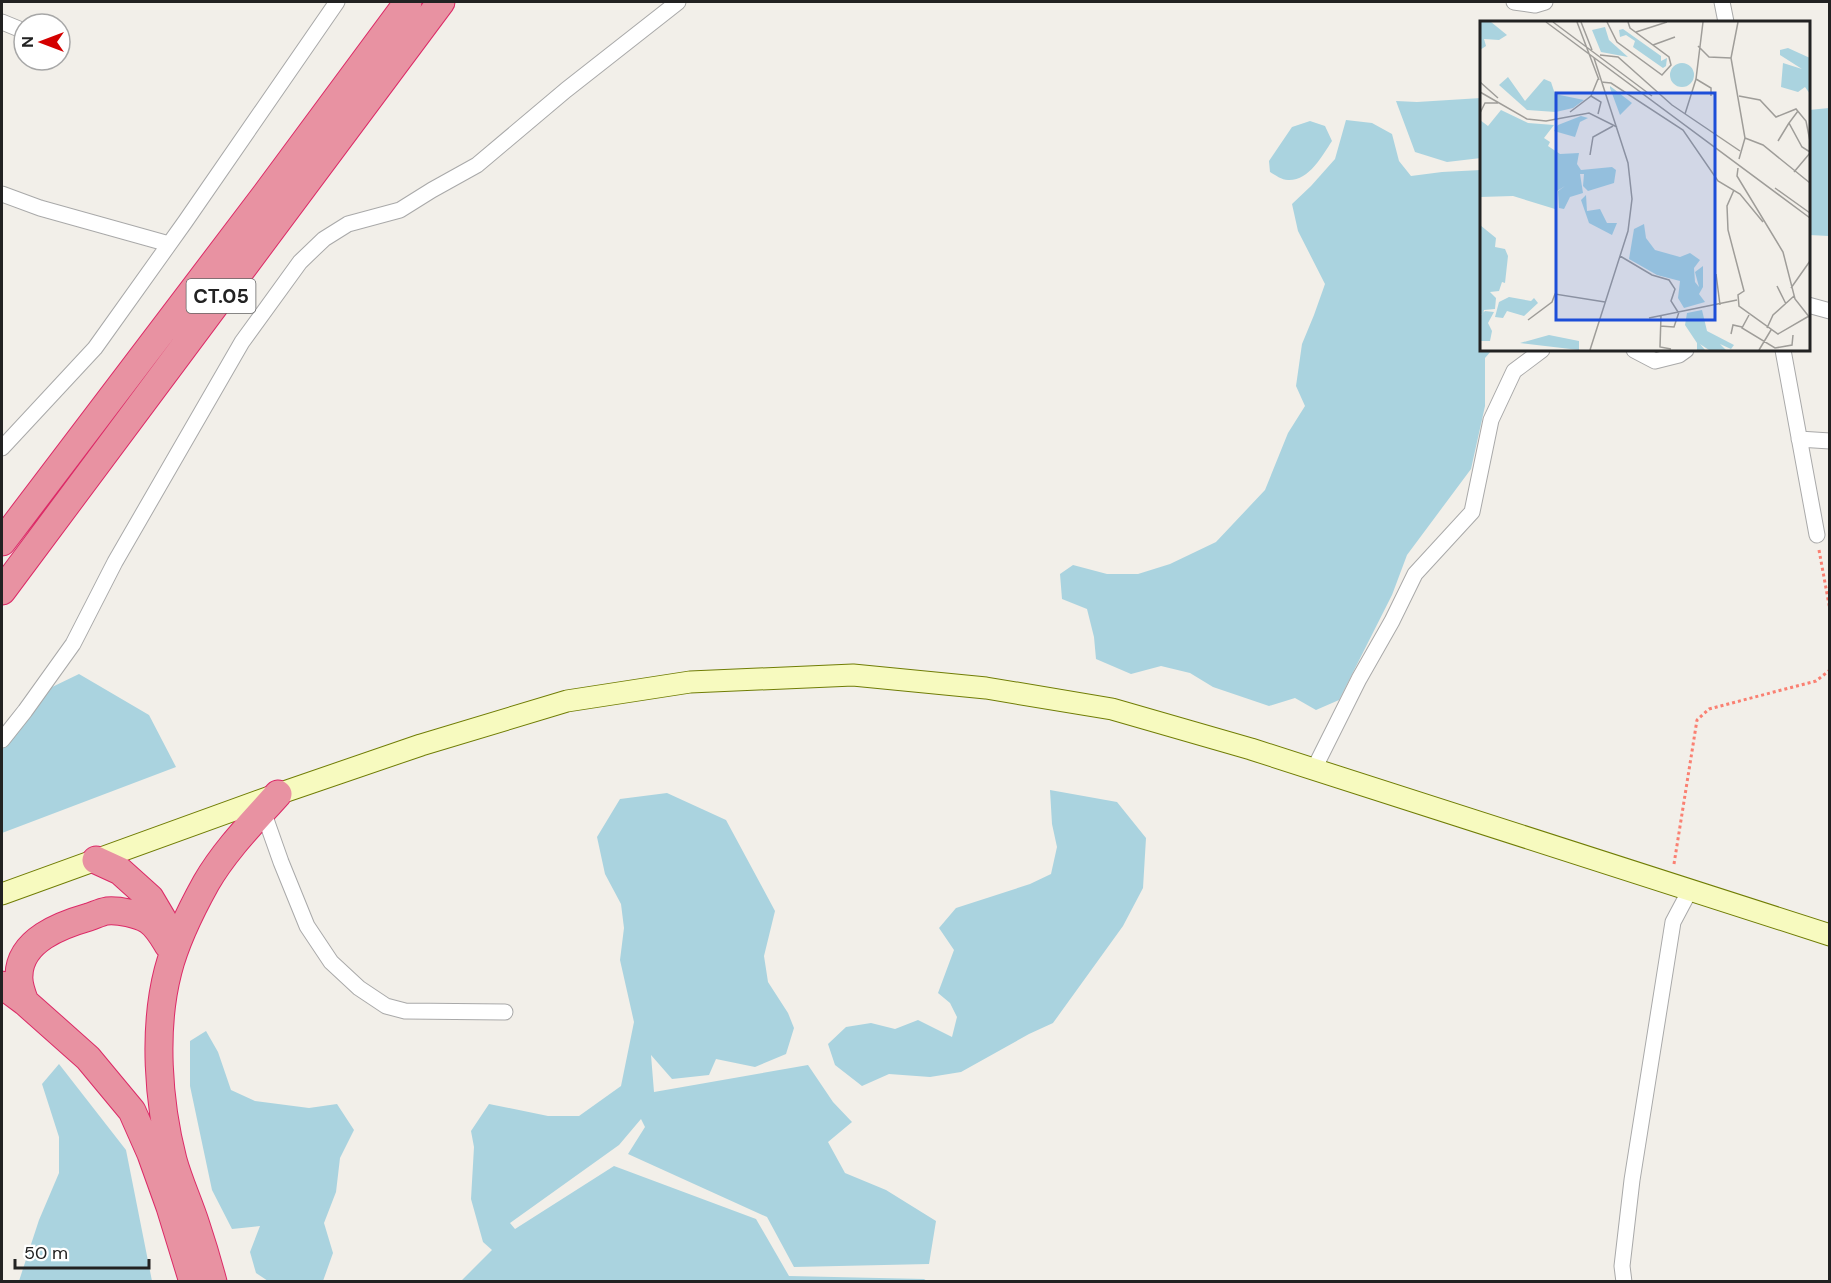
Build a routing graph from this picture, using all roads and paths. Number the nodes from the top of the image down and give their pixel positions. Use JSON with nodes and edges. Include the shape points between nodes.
{"nodes":[{"id":1,"x":337,"y":2,"type":"edge"},
{"id":2,"x":408,"y":2,"type":"edge"},
{"id":3,"x":441,"y":2,"type":"edge"},
{"id":4,"x":678,"y":2,"type":"edge"},
{"id":5,"x":1514,"y":2,"type":"edge"},
{"id":6,"x":1545,"y":2,"type":"edge"},
{"id":7,"x":1722,"y":2,"type":"edge"},
{"id":8,"x":1726,"y":21,"type":"edge"},
{"id":9,"x":2,"y":194,"type":"edge"},
{"id":10,"x":169,"y":244,"type":"junction"},
{"id":11,"x":1810,"y":304,"type":"edge"},
{"id":12,"x":1830,"y":311,"type":"edge"},
{"id":13,"x":1541,"y":351,"type":"edge"},
{"id":14,"x":1636,"y":351,"type":"edge"},
{"id":15,"x":1685,"y":351,"type":"edge"},
{"id":16,"x":1783,"y":351,"type":"edge"},
{"id":17,"x":1799,"y":440,"type":"junction"},
{"id":18,"x":1830,"y":441,"type":"edge"},
{"id":19,"x":2,"y":448,"type":"edge"},
{"id":20,"x":1817,"y":535,"type":"joint"},
{"id":21,"x":2,"y":542,"type":"edge"},
{"id":22,"x":2,"y":591,"type":"edge"},
{"id":23,"x":1830,"y":610,"type":"edge"},
{"id":24,"x":1830,"y":670,"type":"edge"},
{"id":25,"x":2,"y":740,"type":"edge"},
{"id":26,"x":1314,"y":770,"type":"junction"},
{"id":27,"x":270,"y":803,"type":"junction"},
{"id":28,"x":96,"y":860,"type":"junction"},
{"id":29,"x":1680,"y":887,"type":"junction"},
{"id":30,"x":2,"y":894,"type":"edge"},
{"id":31,"x":1830,"y":935,"type":"edge"},
{"id":32,"x":168,"y":958,"type":"junction"},
{"id":33,"x":8,"y":989,"type":"edge"},
{"id":34,"x":506,"y":1012,"type":"dead end"},
{"id":35,"x":193,"y":1281,"type":"edge"},
{"id":36,"x":213,"y":1281,"type":"edge"},
{"id":37,"x":1624,"y":1281,"type":"edge"}],
"edges":[{"from":1,"to":10,"type":"street"},
{"from":2,"to":21,"type":"highway","number":"CT.05"},
{"from":3,"to":22,"type":"highway","number":"CT.05"},
{"from":4,"to":25,"type":"street","via":[[477,165],[400,210],[348,224],[324,239],[300,262],[242,342],[115,562],[74,644]]},
{"from":5,"to":6,"type":"street"},
{"from":7,"to":8,"type":"street"},
{"from":9,"to":10,"type":"street"},
{"from":10,"to":19,"type":"street","via":[[95,348]]},
{"from":11,"to":12,"type":"street"},
{"from":13,"to":26,"type":"street","via":[[1514,371],[1491,420],[1472,512],[1414,574]]},
{"from":14,"to":15,"type":"street","via":[[1655,361]]},
{"from":16,"to":17,"type":"street"},
{"from":17,"to":18,"type":"street"},
{"from":17,"to":20,"type":"street"},
{"from":20,"to":23,"type":"path"},
{"from":24,"to":29,"type":"path","via":[[1816,681],[1709,709],[1697,720]]},
{"from":26,"to":27,"type":"main road","via":[[1112,709],[986,688],[853,675],[690,682],[567,702],[422,745]]},
{"from":26,"to":29,"type":"main road"},
{"from":27,"to":28,"type":"main road"},
{"from":27,"to":32,"type":"highway","via":[[207,881]]},
{"from":27,"to":34,"type":"street","via":[[281,862],[307,926],[331,962],[359,988],[386,1005],[405,1011]]},
{"from":28,"to":30,"type":"main road"},
{"from":28,"to":32,"type":"highway","via":[[120,871],[150,898],[163,920]]},
{"from":29,"to":31,"type":"main road"},
{"from":29,"to":37,"type":"street","via":[[1632,1180],[1622,1266]]},
{"from":32,"to":33,"type":"highway","via":[[157,927],[146,918],[108,911],[49,932],[33,944],[22,961],[20,985]]},
{"from":32,"to":36,"type":"highway","via":[[160,1032],[167,1130]]},
{"from":33,"to":35,"type":"highway","via":[[88,1058],[132,1111],[151,1154]]}]}
